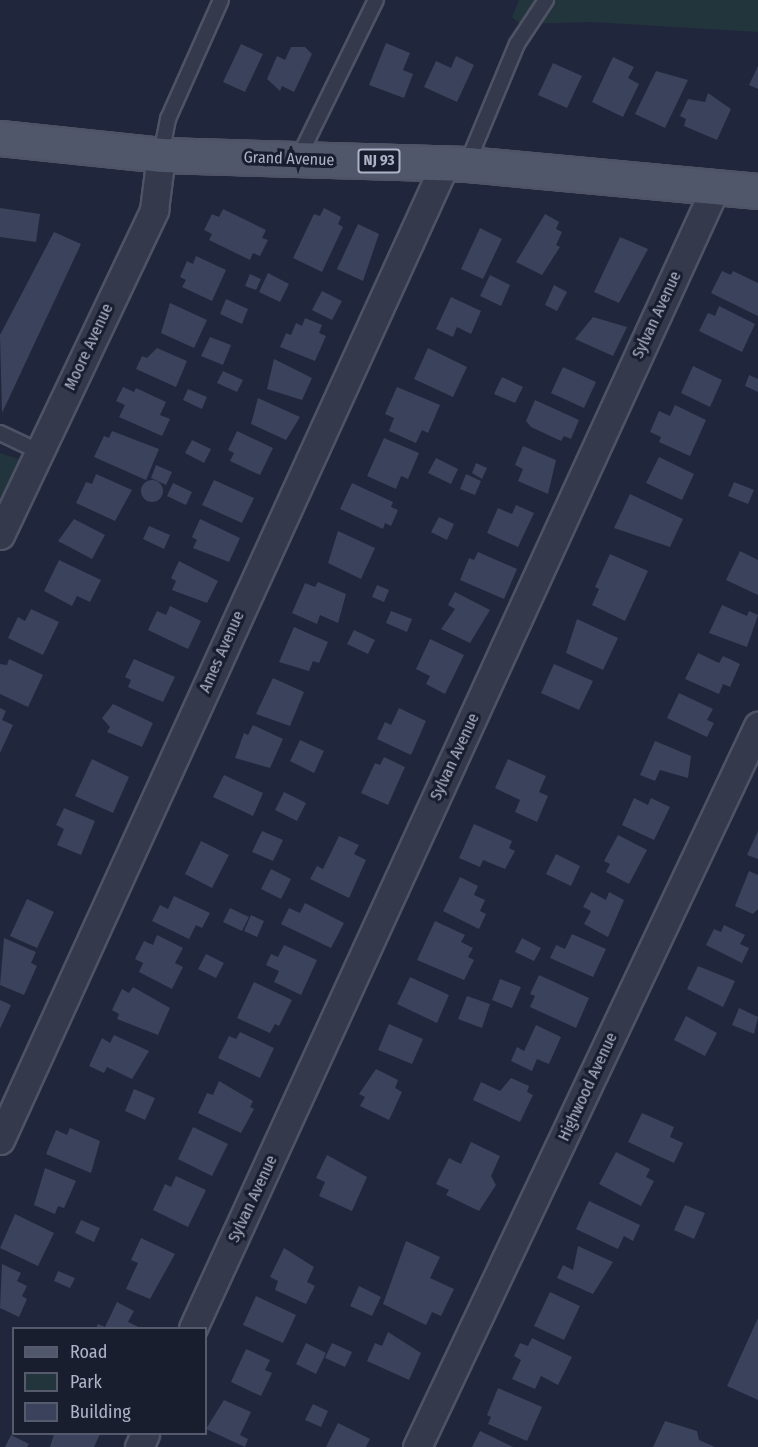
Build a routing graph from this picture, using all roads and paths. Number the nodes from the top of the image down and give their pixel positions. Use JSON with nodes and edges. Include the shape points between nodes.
{"nodes":[{"id":1,"x":221,"y":0,"type":"edge"},
{"id":2,"x":376,"y":0,"type":"edge"},
{"id":3,"x":546,"y":0,"type":"edge"},
{"id":4,"x":0,"y":138,"type":"edge"},
{"id":5,"x":161,"y":154,"type":"junction"},
{"id":6,"x":298,"y":159,"type":"junction"},
{"id":7,"x":456,"y":164,"type":"junction"},
{"id":8,"x":716,"y":186,"type":"junction"},
{"id":9,"x":758,"y":191,"type":"edge"},
{"id":10,"x":0,"y":433,"type":"edge"},
{"id":11,"x":40,"y":452,"type":"junction"},
{"id":12,"x":0,"y":536,"type":"edge"},
{"id":13,"x":758,"y":726,"type":"edge"},
{"id":14,"x":0,"y":1140,"type":"edge"},
{"id":15,"x":195,"y":1327,"type":"edge"},
{"id":16,"x":417,"y":1447,"type":"edge"}],
"edges":[{"from":1,"to":5,"type":"lane","via":[[168,119]]},
{"from":2,"to":6,"type":"lane"},
{"from":3,"to":7,"type":"lane","via":[[517,44]]},
{"from":4,"to":5,"type":"main road","name":"Grand Avenue","number":"NJ 93"},
{"from":5,"to":6,"type":"main road","name":"Grand Avenue","number":"NJ 93"},
{"from":5,"to":11,"type":"street","name":"Moore Avenue","via":[[154,210]]},
{"from":6,"to":7,"type":"main road","name":"Grand Avenue","number":"NJ 93"},
{"from":7,"to":8,"type":"main road","name":"Grand Avenue","number":"NJ 93"},
{"from":7,"to":14,"type":"street","name":"Ames Avenue"},
{"from":8,"to":9,"type":"main road","name":"Grand Avenue","number":"NJ 93"},
{"from":8,"to":15,"type":"street","name":"Sylvan Avenue"},
{"from":10,"to":11,"type":"lane"},
{"from":11,"to":12,"type":"street","name":"Moore Avenue"},
{"from":13,"to":16,"type":"street","name":"Highwood Avenue"}]}
